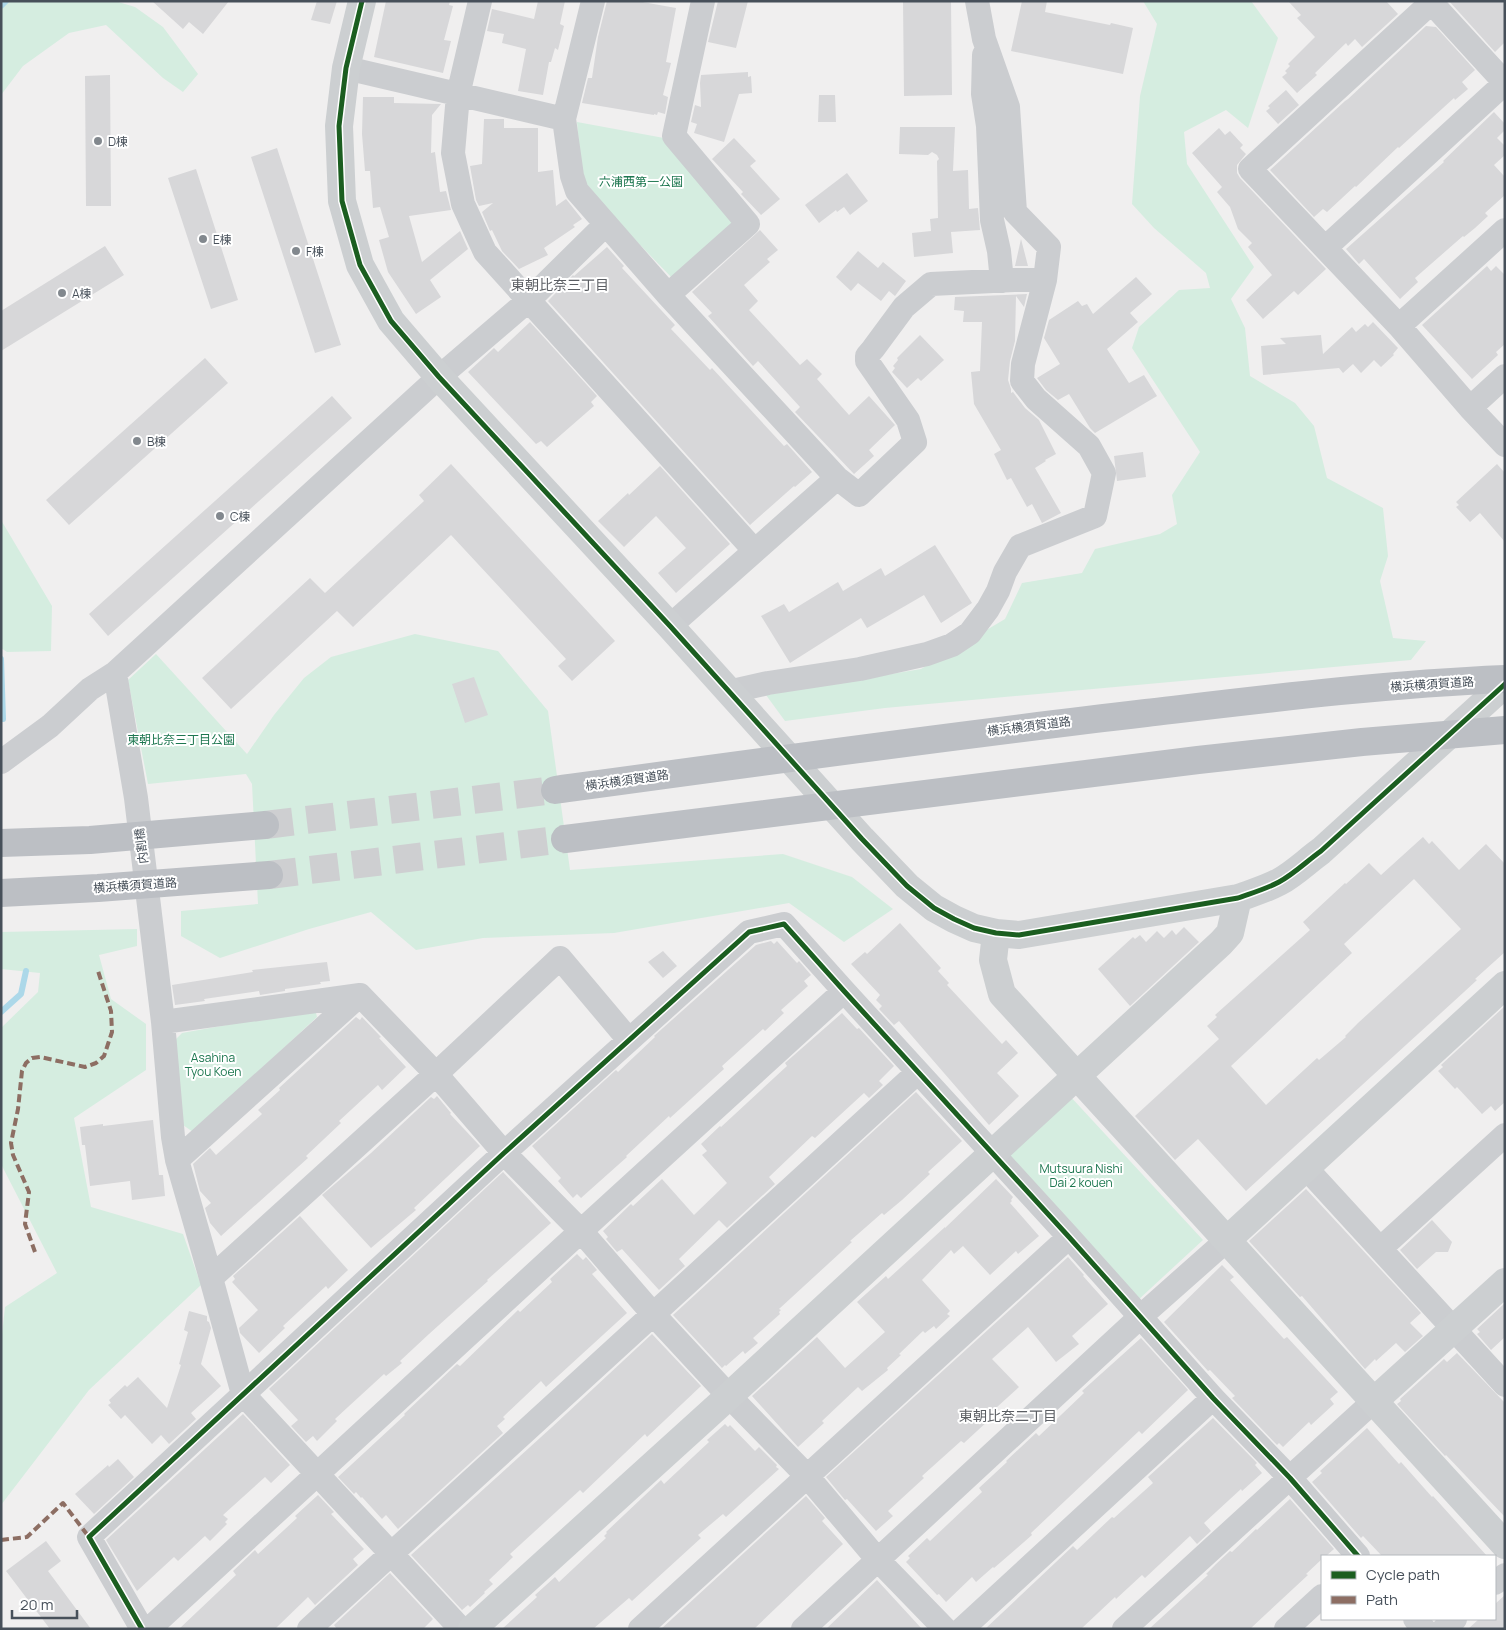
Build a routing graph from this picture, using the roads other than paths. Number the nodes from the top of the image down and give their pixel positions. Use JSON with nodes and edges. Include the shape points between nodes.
{"nodes":[{"id":1,"x":362,"y":1,"type":"edge"},
{"id":2,"x":480,"y":1,"type":"edge"},
{"id":3,"x":593,"y":1,"type":"edge"},
{"id":4,"x":703,"y":1,"type":"edge"},
{"id":5,"x":977,"y":1,"type":"edge"},
{"id":6,"x":1432,"y":2,"type":"edge"},
{"id":7,"x":984,"y":41,"type":"junction"},
{"id":8,"x":346,"y":68,"type":"junction"},
{"id":9,"x":458,"y":95,"type":"junction"},
{"id":10,"x":564,"y":120,"type":"junction"},
{"id":11,"x":606,"y":224,"type":"junction"},
{"id":12,"x":1505,"y":230,"type":"edge"},
{"id":13,"x":1325,"y":248,"type":"junction"},
{"id":14,"x":1002,"y":280,"type":"junction"},
{"id":15,"x":1045,"y":280,"type":"junction"},
{"id":16,"x":668,"y":295,"type":"junction"},
{"id":17,"x":529,"y":300,"type":"junction"},
{"id":18,"x":1399,"y":326,"type":"junction"},
{"id":19,"x":1505,"y":376,"type":"edge"},
{"id":20,"x":438,"y":377,"type":"junction"},
{"id":21,"x":1470,"y":408,"type":"junction"},
{"id":22,"x":1505,"y":445,"type":"edge"},
{"id":23,"x":837,"y":478,"type":"junction"},
{"id":24,"x":754,"y":550,"type":"junction"},
{"id":25,"x":670,"y":626,"type":"junction"},
{"id":26,"x":115,"y":673,"type":"junction"},
{"id":27,"x":1505,"y":679,"type":"edge"},
{"id":28,"x":1505,"y":684,"type":"edge"},
{"id":29,"x":728,"y":692,"type":"junction"},
{"id":30,"x":1505,"y":730,"type":"edge"},
{"id":31,"x":1,"y":762,"type":"edge"},
{"id":32,"x":555,"y":790,"type":"tunnel mouth"},
{"id":33,"x":265,"y":825,"type":"tunnel mouth"},
{"id":34,"x":565,"y":839,"type":"tunnel mouth"},
{"id":35,"x":1,"y":843,"type":"edge"},
{"id":36,"x":269,"y":875,"type":"tunnel mouth"},
{"id":37,"x":1,"y":893,"type":"edge"},
{"id":38,"x":1238,"y":898,"type":"junction"},
{"id":39,"x":996,"y":933,"type":"junction"},
{"id":40,"x":1505,"y":985,"type":"edge"},
{"id":41,"x":844,"y":992,"type":"junction"},
{"id":42,"x":360,"y":995,"type":"junction"},
{"id":43,"x":163,"y":1022,"type":"junction"},
{"id":44,"x":629,"y":1040,"type":"junction"},
{"id":45,"x":918,"y":1072,"type":"junction"},
{"id":46,"x":436,"y":1074,"type":"junction"},
{"id":47,"x":1076,"y":1075,"type":"junction"},
{"id":48,"x":1505,"y":1135,"type":"edge"},
{"id":49,"x":504,"y":1153,"type":"junction"},
{"id":50,"x":992,"y":1153,"type":"junction"},
{"id":51,"x":177,"y":1160,"type":"junction"},
{"id":52,"x":1306,"y":1168,"type":"junction"},
{"id":53,"x":581,"y":1231,"type":"junction"},
{"id":54,"x":1069,"y":1237,"type":"junction"},
{"id":55,"x":1227,"y":1240,"type":"junction"},
{"id":56,"x":1381,"y":1248,"type":"junction"},
{"id":57,"x":211,"y":1278,"type":"junction"},
{"id":58,"x":1505,"y":1282,"type":"edge"},
{"id":59,"x":653,"y":1314,"type":"junction"},
{"id":60,"x":1139,"y":1318,"type":"junction"},
{"id":61,"x":1453,"y":1328,"type":"junction"},
{"id":62,"x":1505,"y":1385,"type":"edge"},
{"id":63,"x":243,"y":1394,"type":"junction"},
{"id":64,"x":729,"y":1396,"type":"junction"},
{"id":65,"x":1213,"y":1398,"type":"junction"},
{"id":66,"x":1374,"y":1401,"type":"junction"},
{"id":67,"x":318,"y":1474,"type":"junction"},
{"id":68,"x":807,"y":1476,"type":"junction"},
{"id":69,"x":1290,"y":1478,"type":"junction"},
{"id":70,"x":1505,"y":1545,"type":"edge"},
{"id":71,"x":391,"y":1553,"type":"junction"},
{"id":72,"x":1357,"y":1555,"type":"edge"},
{"id":73,"x":878,"y":1560,"type":"junction"},
{"id":74,"x":1321,"y":1597,"type":"edge"},
{"id":75,"x":1454,"y":1620,"type":"edge"},
{"id":76,"x":142,"y":1629,"type":"edge"},
{"id":77,"x":148,"y":1629,"type":"edge"},
{"id":78,"x":309,"y":1629,"type":"edge"},
{"id":79,"x":461,"y":1629,"type":"edge"},
{"id":80,"x":472,"y":1629,"type":"edge"},
{"id":81,"x":640,"y":1629,"type":"edge"},
{"id":82,"x":803,"y":1629,"type":"edge"},
{"id":83,"x":945,"y":1629,"type":"edge"},
{"id":84,"x":962,"y":1629,"type":"edge"},
{"id":85,"x":1124,"y":1629,"type":"edge"},
{"id":86,"x":1286,"y":1629,"type":"edge"},
{"id":87,"x":1444,"y":1629,"type":"edge"}],
"edges":[{"from":1,"to":8,"type":"street"},
{"from":2,"to":9,"type":"street"},
{"from":3,"to":10,"type":"street"},
{"from":4,"to":16,"type":"street","via":[[674,136],[748,224]]},
{"from":5,"to":7,"type":"street"},
{"from":6,"to":13,"type":"street","via":[[1505,83]]},
{"from":6,"to":13,"type":"street","via":[[1250,169]]},
{"from":7,"to":14,"type":"street","via":[[983,94],[988,126],[992,220]]},
{"from":7,"to":15,"type":"street","via":[[1008,107],[1015,212],[1049,247]]},
{"from":8,"to":9,"type":"street"},
{"from":8,"to":20,"type":"street","via":[[339,126],[342,201],[360,265],[391,321]]},
{"from":9,"to":10,"type":"street"},
{"from":9,"to":17,"type":"street","via":[[453,153],[463,204],[484,252]]},
{"from":10,"to":11,"type":"street","via":[[577,191]]},
{"from":11,"to":16,"type":"street"},
{"from":11,"to":17,"type":"street"},
{"from":12,"to":18,"type":"street"},
{"from":13,"to":18,"type":"street"},
{"from":14,"to":15,"type":"street"},
{"from":14,"to":23,"type":"street","via":[[931,284],[904,307],[867,356],[867,361],[908,420],[915,442],[859,495]]},
{"from":15,"to":29,"type":"street","via":[[1023,364],[1022,381],[1036,399],[1089,446],[1104,473],[1095,516],[1020,546],[988,609],[970,633],[952,645],[860,669]]},
{"from":16,"to":23,"type":"street"},
{"from":17,"to":20,"type":"street"},
{"from":17,"to":24,"type":"street"},
{"from":18,"to":21,"type":"street"},
{"from":19,"to":21,"type":"street"},
{"from":20,"to":25,"type":"street"},
{"from":20,"to":26,"type":"street"},
{"from":21,"to":22,"type":"street"},
{"from":23,"to":24,"type":"street"},
{"from":24,"to":25,"type":"street"},
{"from":25,"to":29,"type":"street"},
{"from":26,"to":31,"type":"street","via":[[90,689],[50,726]]},
{"from":26,"to":43,"type":"street","name":"内割橋","via":[[136,798]]},
{"from":27,"to":32,"type":"highway","name":"横浜横須賀道路","via":[[1267,698],[957,735]]},
{"from":28,"to":38,"type":"street","via":[[1321,851],[1280,881]]},
{"from":29,"to":39,"type":"street","via":[[907,886],[954,919]]},
{"from":30,"to":34,"type":"highway","via":[[1198,760]]},
{"from":33,"to":35,"type":"highway","via":[[90,840]]},
{"from":36,"to":37,"type":"highway","name":"横浜横須賀道路"},
{"from":38,"to":39,"type":"street","via":[[1034,933]]},
{"from":38,"to":47,"type":"street","via":[[1230,933],[1221,943]]},
{"from":39,"to":47,"type":"street","via":[[993,960],[1002,994]]},
{"from":40,"to":52,"type":"street"},
{"from":41,"to":44,"type":"street","via":[[784,924],[749,932]]},
{"from":41,"to":45,"type":"street"},
{"from":41,"to":53,"type":"street"},
{"from":42,"to":43,"type":"street"},
{"from":42,"to":46,"type":"street"},
{"from":42,"to":51,"type":"street"},
{"from":43,"to":51,"type":"street","name":"内割橋","via":[[172,1137]]},
{"from":44,"to":46,"type":"street","via":[[560,958]]},
{"from":44,"to":49,"type":"street"},
{"from":45,"to":50,"type":"street"},
{"from":45,"to":59,"type":"street"},
{"from":46,"to":49,"type":"street"},
{"from":46,"to":57,"type":"street"},
{"from":47,"to":50,"type":"street"},
{"from":47,"to":55,"type":"street"},
{"from":48,"to":56,"type":"street"},
{"from":49,"to":53,"type":"street"},
{"from":49,"to":63,"type":"street"},
{"from":50,"to":54,"type":"street"},
{"from":50,"to":64,"type":"street"},
{"from":51,"to":57,"type":"street","name":"内割橋"},
{"from":52,"to":55,"type":"street"},
{"from":52,"to":56,"type":"street"},
{"from":53,"to":59,"type":"street"},
{"from":53,"to":67,"type":"street"},
{"from":54,"to":60,"type":"street"},
{"from":54,"to":68,"type":"street"},
{"from":55,"to":60,"type":"street"},
{"from":55,"to":66,"type":"street"},
{"from":56,"to":61,"type":"street"},
{"from":57,"to":63,"type":"street","name":"内割橋"},
{"from":58,"to":61,"type":"street"},
{"from":59,"to":64,"type":"street"},
{"from":59,"to":71,"type":"street"},
{"from":60,"to":65,"type":"street"},
{"from":60,"to":73,"type":"street"},
{"from":61,"to":62,"type":"street"},
{"from":61,"to":66,"type":"street"},
{"from":63,"to":67,"type":"street"},
{"from":63,"to":76,"type":"street","via":[[89,1537]]},
{"from":64,"to":68,"type":"street"},
{"from":64,"to":80,"type":"street"},
{"from":65,"to":69,"type":"street"},
{"from":65,"to":84,"type":"street"},
{"from":66,"to":69,"type":"street"},
{"from":66,"to":70,"type":"street"},
{"from":67,"to":71,"type":"street"},
{"from":67,"to":77,"type":"street"},
{"from":68,"to":73,"type":"street"},
{"from":68,"to":81,"type":"street"},
{"from":69,"to":72,"type":"street"},
{"from":69,"to":85,"type":"street"},
{"from":71,"to":78,"type":"street"},
{"from":71,"to":79,"type":"street"},
{"from":73,"to":82,"type":"street"},
{"from":73,"to":83,"type":"street"},
{"from":74,"to":86,"type":"street"},
{"from":75,"to":87,"type":"street"}]}
